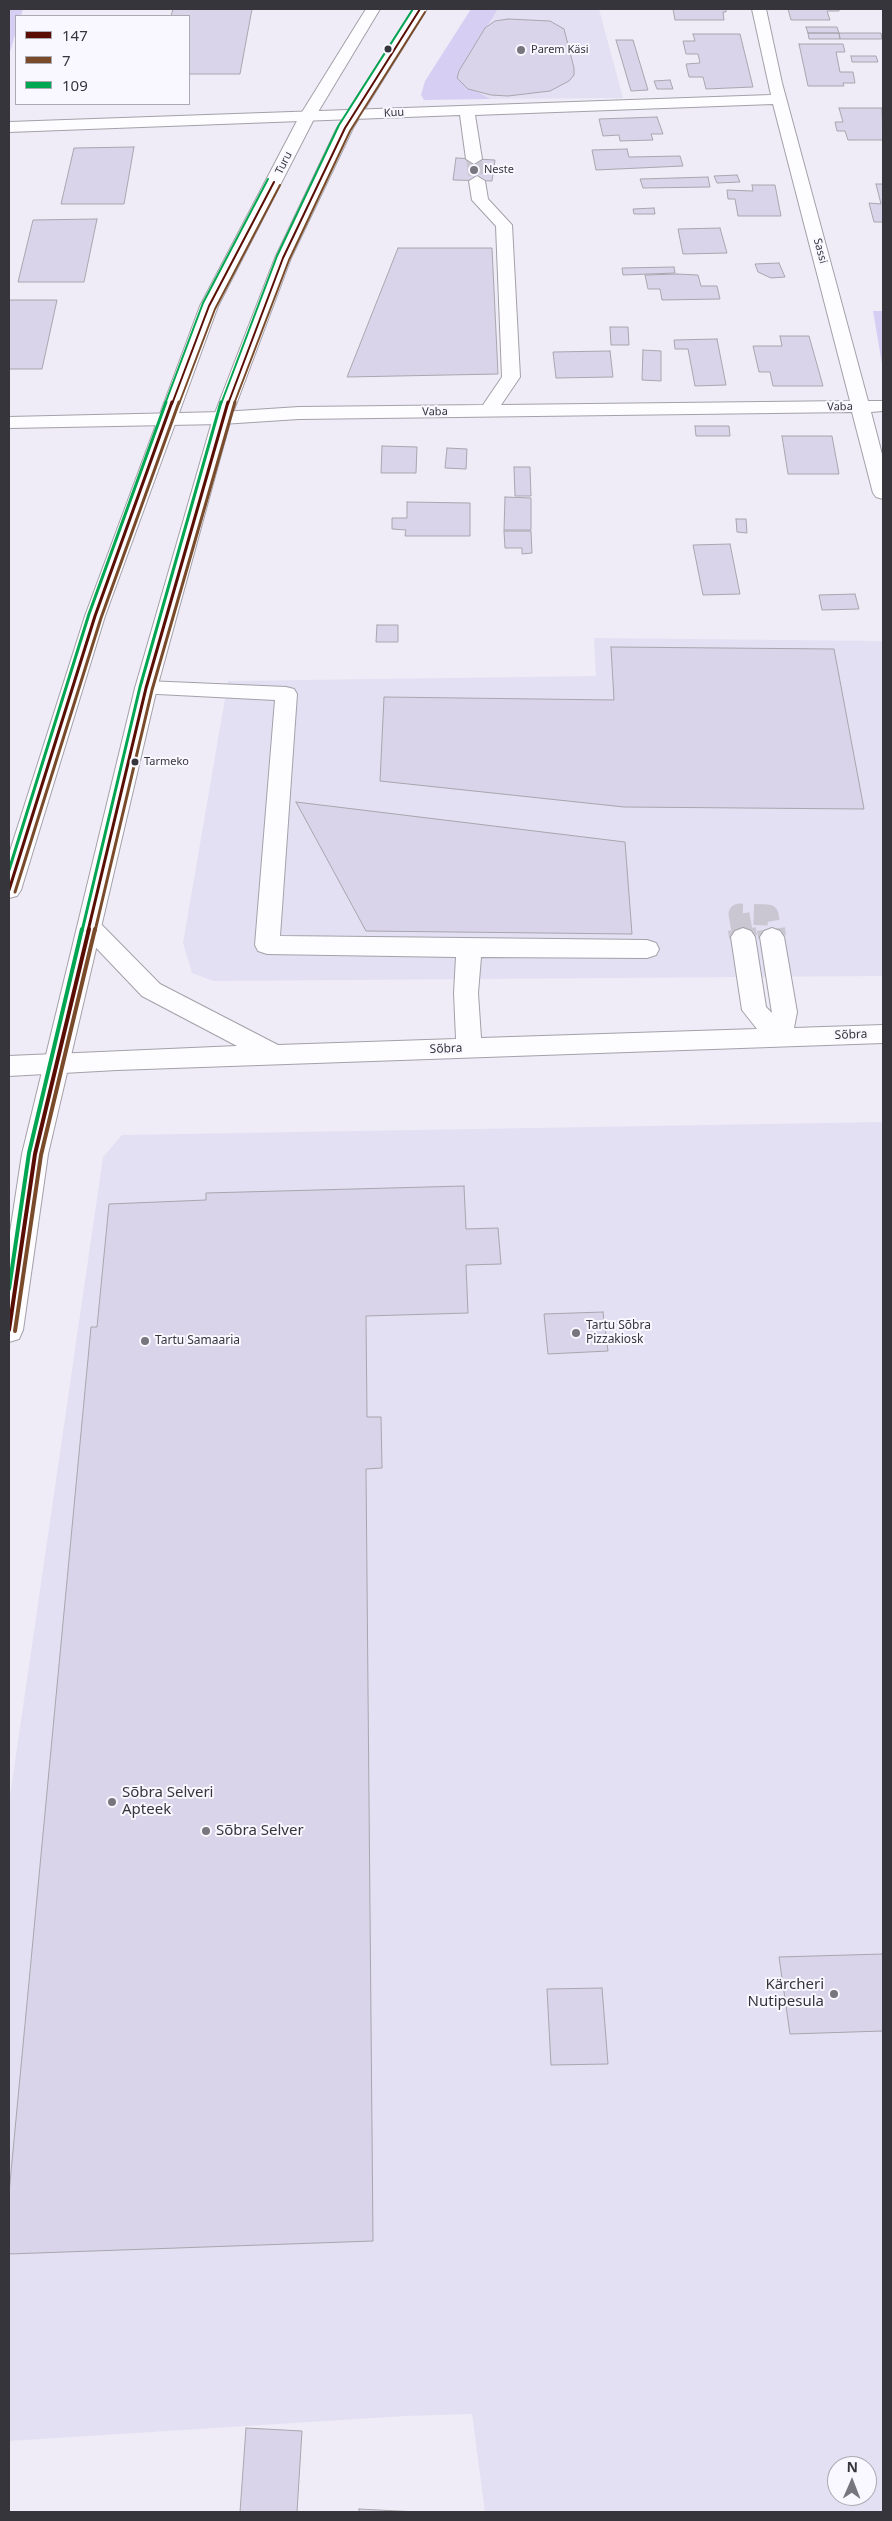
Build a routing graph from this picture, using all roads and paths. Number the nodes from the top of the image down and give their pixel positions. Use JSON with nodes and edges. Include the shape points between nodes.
{"nodes":[{"id":1,"x":373,"y":9,"type":"edge"},
{"id":2,"x":420,"y":9,"type":"edge"},
{"id":3,"x":758,"y":9,"type":"edge"},
{"id":4,"x":780,"y":99,"type":"junction"},
{"id":5,"x":467,"y":111,"type":"junction"},
{"id":6,"x":353,"y":116,"type":"junction"},
{"id":7,"x":307,"y":117,"type":"junction"},
{"id":8,"x":9,"y":127,"type":"edge"},
{"id":9,"x":474,"y":159,"type":"tunnel mouth"},
{"id":10,"x":477,"y":181,"type":"tunnel mouth"},
{"id":11,"x":883,"y":406,"type":"edge"},
{"id":12,"x":862,"y":407,"type":"junction"},
{"id":13,"x":488,"y":411,"type":"junction"},
{"id":14,"x":222,"y":418,"type":"junction"},
{"id":15,"x":166,"y":419,"type":"junction"},
{"id":16,"x":9,"y":423,"type":"edge"},
{"id":17,"x":883,"y":493,"type":"edge"},
{"id":18,"x":146,"y":688,"type":"junction"},
{"id":19,"x":9,"y":890,"type":"edge"},
{"id":20,"x":90,"y":927,"type":"junction"},
{"id":21,"x":772,"y":936,"type":"tunnel mouth"},
{"id":22,"x":743,"y":937,"type":"tunnel mouth"},
{"id":23,"x":469,"y":948,"type":"junction"},
{"id":24,"x":647,"y":949,"type":"dead end"},
{"id":25,"x":883,"y":1034,"type":"edge"},
{"id":26,"x":780,"y":1037,"type":"junction"},
{"id":27,"x":469,"y":1048,"type":"junction"},
{"id":28,"x":275,"y":1055,"type":"junction"},
{"id":29,"x":56,"y":1065,"type":"junction"},
{"id":30,"x":9,"y":1066,"type":"edge"},
{"id":31,"x":9,"y":1330,"type":"edge"}],
"edges":[{"from":1,"to":7,"type":"street","name":"Turu"},
{"from":2,"to":6,"type":"street"},
{"from":3,"to":4,"type":"street","name":"Sassi"},
{"from":4,"to":5,"type":"street","name":"Kuu"},
{"from":4,"to":12,"type":"street","name":"Sassi"},
{"from":5,"to":6,"type":"street","name":"Kuu"},
{"from":5,"to":9,"type":"street"},
{"from":6,"to":7,"type":"street","name":"Kuu"},
{"from":6,"to":14,"type":"street","via":[[283,258]]},
{"from":7,"to":8,"type":"street","name":"Kuu"},
{"from":7,"to":15,"type":"street","name":"Turu","via":[[209,306]]},
{"from":10,"to":13,"type":"street","via":[[480,200],[504,225],[511,377]]},
{"from":11,"to":12,"type":"street","name":"Vaba"},
{"from":12,"to":13,"type":"street","name":"Vaba"},
{"from":12,"to":17,"type":"street","name":"Sassi"},
{"from":13,"to":14,"type":"street","name":"Vaba","via":[[300,413]]},
{"from":14,"to":15,"type":"street","name":"Vaba"},
{"from":14,"to":18,"type":"street"},
{"from":15,"to":16,"type":"street","name":"Vaba"},
{"from":15,"to":19,"type":"street","name":"Turu","via":[[95,616]]},
{"from":18,"to":20,"type":"street"},
{"from":18,"to":23,"type":"street","via":[[286,694],[267,945]]},
{"from":20,"to":28,"type":"street","via":[[150,990]]},
{"from":20,"to":29,"type":"street"},
{"from":21,"to":26,"type":"street","via":[[785,1012]]},
{"from":22,"to":26,"type":"street","via":[[754,1010]]},
{"from":23,"to":24,"type":"street"},
{"from":23,"to":27,"type":"street","via":[[466,993]]},
{"from":25,"to":26,"type":"street","name":"Sõbra"},
{"from":26,"to":27,"type":"street","name":"Sõbra"},
{"from":27,"to":28,"type":"street","name":"Sõbra"},
{"from":28,"to":29,"type":"street","name":"Sõbra"},
{"from":29,"to":30,"type":"street","name":"Sõbra"},
{"from":29,"to":31,"type":"street","via":[[35,1154]]}]}
